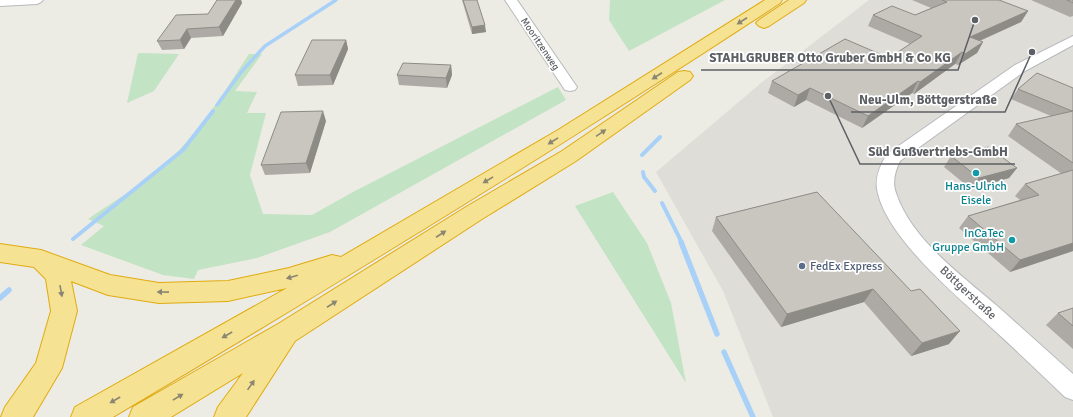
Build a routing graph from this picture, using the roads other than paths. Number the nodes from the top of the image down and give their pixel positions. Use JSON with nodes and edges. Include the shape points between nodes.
{"nodes":[{"id":1,"x":37,"y":0,"type":"edge"},
{"id":2,"x":511,"y":0,"type":"edge"},
{"id":3,"x":775,"y":0,"type":"edge"},
{"id":4,"x":799,"y":0,"type":"edge"},
{"id":5,"x":0,"y":2,"type":"edge"},
{"id":6,"x":1073,"y":40,"type":"edge"},
{"id":7,"x":570,"y":87,"type":"dead end"},
{"id":8,"x":369,"y":252,"type":"junction"},
{"id":9,"x":0,"y":253,"type":"edge"},
{"id":10,"x":41,"y":259,"type":"junction"},
{"id":11,"x":287,"y":332,"type":"junction"},
{"id":12,"x":1073,"y":389,"type":"edge"},
{"id":13,"x":16,"y":417,"type":"edge"},
{"id":14,"x":86,"y":417,"type":"edge"},
{"id":15,"x":144,"y":417,"type":"edge"},
{"id":16,"x":229,"y":417,"type":"edge"}],
"edges":[{"from":1,"to":5,"type":"street"},
{"from":2,"to":7,"type":"street","name":"Mooritzenweg"},
{"from":3,"to":8,"type":"highway","one_way":true,"via":[[634,92]]},
{"from":11,"to":4,"type":"highway","one_way":true,"via":[[569,156]]},
{"from":6,"to":12,"type":"street","name":"Böttgerstraße","via":[[1020,68],[893,158],[886,173],[887,193],[899,219],[915,241]]},
{"from":8,"to":10,"type":"highway","one_way":true,"via":[[290,278],[228,291],[159,293],[108,285]]},
{"from":8,"to":14,"type":"highway","one_way":true},
{"from":9,"to":10,"type":"highway"},
{"from":10,"to":13,"type":"highway","one_way":true,"via":[[58,275],[64,311],[48,368]]},
{"from":15,"to":11,"type":"highway","one_way":true},
{"from":16,"to":11,"type":"highway","one_way":true}]}
